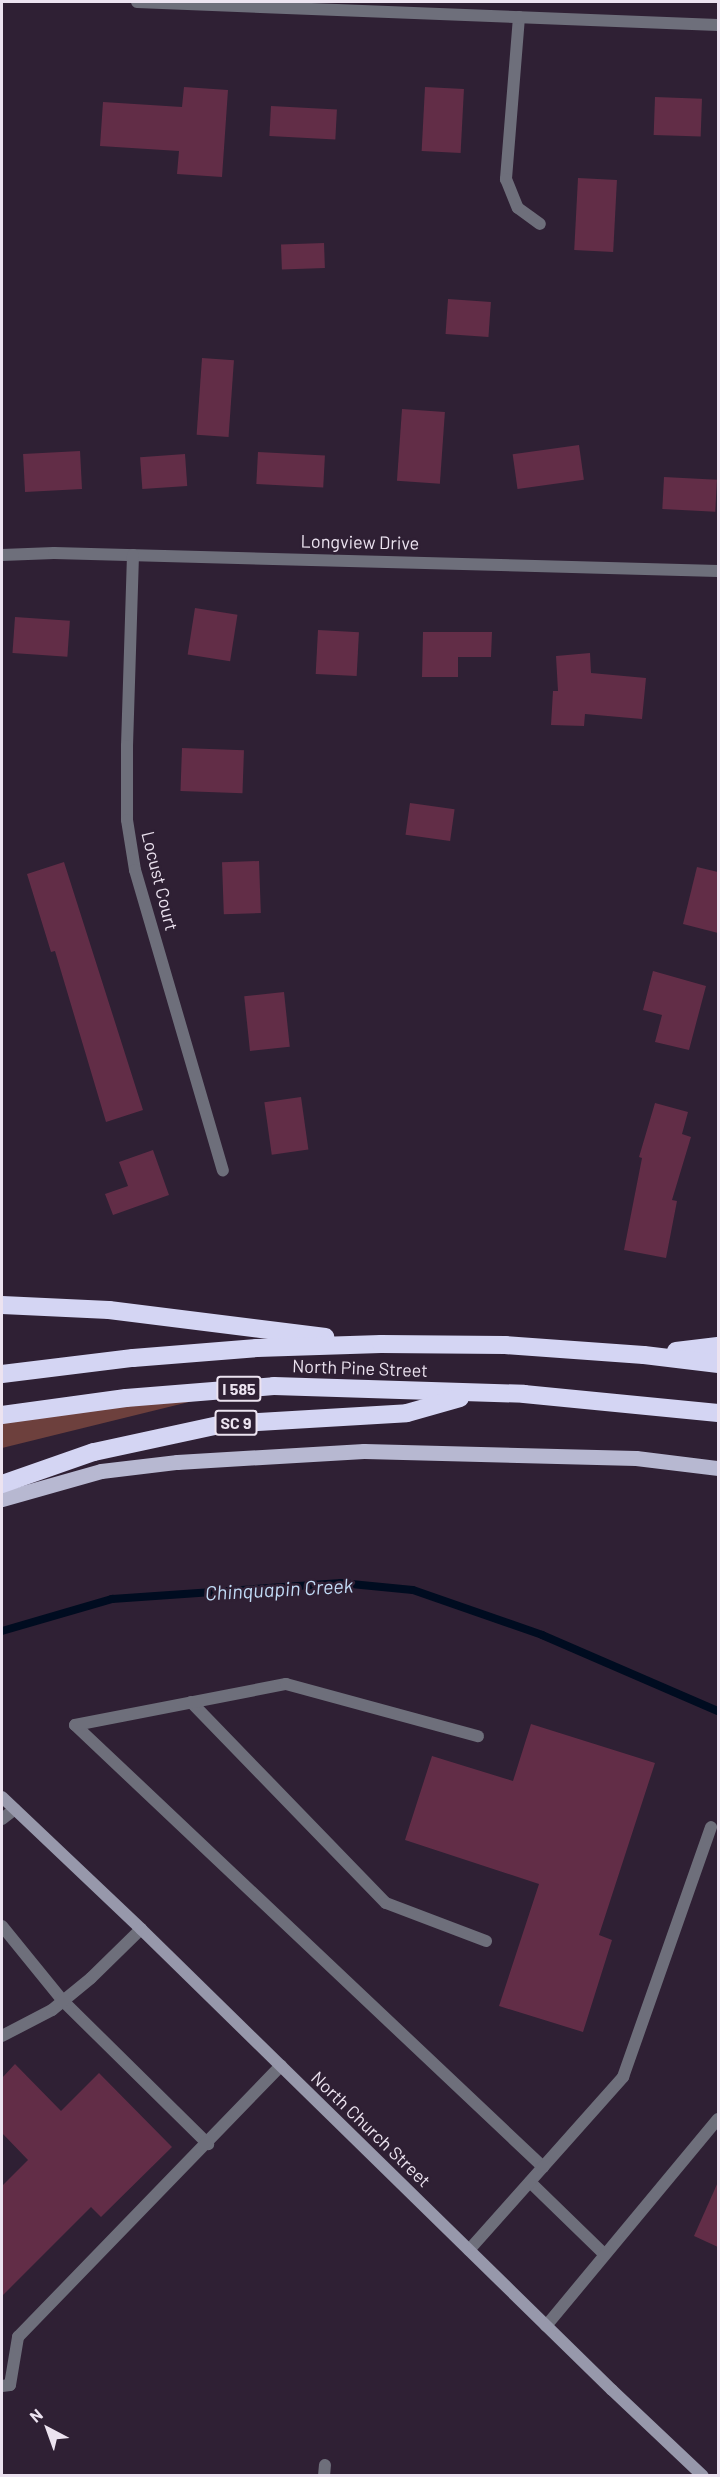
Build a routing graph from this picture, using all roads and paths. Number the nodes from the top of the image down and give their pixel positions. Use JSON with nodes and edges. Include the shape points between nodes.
{"nodes":[{"id":1,"x":137,"y":2,"type":"edge"},
{"id":2,"x":519,"y":17,"type":"junction"},
{"id":3,"x":718,"y":25,"type":"edge"},
{"id":4,"x":540,"y":224,"type":"dead end"},
{"id":5,"x":2,"y":555,"type":"edge"},
{"id":6,"x":133,"y":555,"type":"junction"},
{"id":7,"x":718,"y":571,"type":"edge"},
{"id":8,"x":223,"y":1170,"type":"dead end"},
{"id":9,"x":2,"y":1305,"type":"edge"},
{"id":10,"x":381,"y":1344,"type":"junction"},
{"id":11,"x":718,"y":1346,"type":"edge"},
{"id":12,"x":644,"y":1355,"type":"junction"},
{"id":13,"x":718,"y":1364,"type":"edge"},
{"id":14,"x":2,"y":1374,"type":"edge"},
{"id":15,"x":477,"y":1394,"type":"junction"},
{"id":16,"x":718,"y":1413,"type":"edge"},
{"id":17,"x":2,"y":1415,"type":"edge"},
{"id":18,"x":718,"y":1468,"type":"edge"},
{"id":19,"x":2,"y":1484,"type":"edge"},
{"id":20,"x":2,"y":1498,"type":"edge"},
{"id":21,"x":191,"y":1702,"type":"junction"},
{"id":22,"x":478,"y":1736,"type":"dead end"},
{"id":23,"x":2,"y":1795,"type":"edge"},
{"id":24,"x":15,"y":1809,"type":"junction"},
{"id":25,"x":2,"y":1819,"type":"edge"},
{"id":26,"x":711,"y":1827,"type":"dead end"},
{"id":27,"x":2,"y":1926,"type":"edge"},
{"id":28,"x":141,"y":1929,"type":"junction"},
{"id":29,"x":486,"y":1941,"type":"dead end"},
{"id":30,"x":63,"y":2001,"type":"junction"},
{"id":31,"x":2,"y":2036,"type":"edge"},
{"id":32,"x":281,"y":2066,"type":"junction"},
{"id":33,"x":718,"y":2119,"type":"edge"},
{"id":34,"x":208,"y":2144,"type":"junction"},
{"id":35,"x":543,"y":2167,"type":"junction"},
{"id":36,"x":530,"y":2182,"type":"junction"},
{"id":37,"x":469,"y":2250,"type":"junction"},
{"id":38,"x":604,"y":2254,"type":"junction"},
{"id":39,"x":546,"y":2326,"type":"junction"},
{"id":40,"x":2,"y":2386,"type":"edge"},
{"id":41,"x":703,"y":2475,"type":"edge"}],
"edges":[{"from":1,"to":2,"type":"street"},
{"from":2,"to":3,"type":"street"},
{"from":2,"to":4,"type":"street","via":[[506,179],[518,208]]},
{"from":5,"to":6,"type":"street","name":"Longview Drive"},
{"from":6,"to":7,"type":"street","name":"Longview Drive"},
{"from":6,"to":8,"type":"street","name":"Locust Court","via":[[127,820],[135,870]]},
{"from":9,"to":10,"type":"highway","via":[[109,1310]]},
{"from":10,"to":12,"type":"highway","name":"North Pine Street","number":"I 585","via":[[506,1345]]},
{"from":10,"to":14,"type":"highway","name":"North Pine Street","number":"I 585","via":[[257,1348]]},
{"from":11,"to":12,"type":"highway"},
{"from":12,"to":13,"type":"highway","name":"North Pine Street","number":"I 585"},
{"from":15,"to":16,"type":"highway","name":"North Pine Street","number":"I 585","via":[[524,1394]]},
{"from":15,"to":17,"type":"highway","name":"North Pine Street","number":"I 585","via":[[274,1386],[126,1398]]},
{"from":15,"to":19,"type":"highway","number":"SC 9","via":[[407,1413],[224,1424],[93,1452]]},
{"from":18,"to":20,"type":"main road","via":[[636,1458],[364,1451],[177,1462],[101,1471]]},
{"from":21,"to":22,"type":"street","via":[[286,1684]]},
{"from":21,"to":29,"type":"street","via":[[386,1903]]},
{"from":21,"to":35,"type":"street","via":[[75,1725]]},
{"from":23,"to":24,"type":"main road","name":"North Church Street"},
{"from":24,"to":25,"type":"street"},
{"from":24,"to":28,"type":"main road","name":"North Church Street"},
{"from":26,"to":35,"type":"street","via":[[623,2077]]},
{"from":27,"to":30,"type":"street"},
{"from":28,"to":30,"type":"street"},
{"from":28,"to":32,"type":"main road","name":"North Church Street"},
{"from":30,"to":31,"type":"street"},
{"from":30,"to":34,"type":"street"},
{"from":32,"to":34,"type":"street"},
{"from":32,"to":37,"type":"main road","name":"North Church Street"},
{"from":33,"to":38,"type":"street"},
{"from":34,"to":40,"type":"street","via":[[18,2337],[10,2385]]},
{"from":35,"to":36,"type":"street"},
{"from":36,"to":37,"type":"street"},
{"from":36,"to":38,"type":"street"},
{"from":37,"to":39,"type":"main road","name":"North Church Street"},
{"from":38,"to":39,"type":"street"},
{"from":39,"to":41,"type":"main road","name":"North Church Street"}]}
